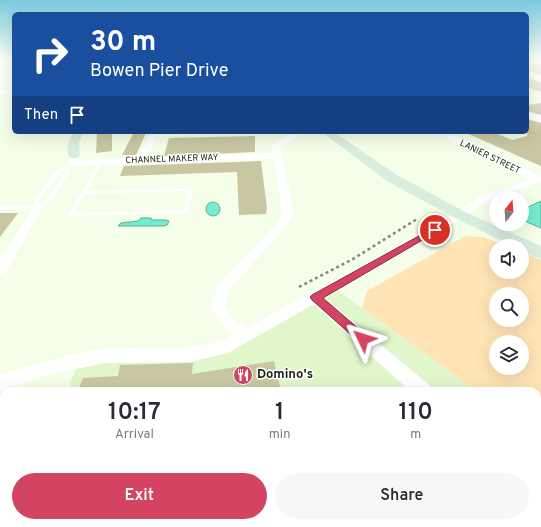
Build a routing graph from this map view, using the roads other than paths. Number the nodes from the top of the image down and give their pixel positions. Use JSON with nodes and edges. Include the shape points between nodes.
{"nodes":[{"id":1,"x":12,"y":91,"type":"edge"},
{"id":2,"x":0,"y":93,"type":"edge"},
{"id":3,"x":529,"y":115,"type":"edge"},
{"id":4,"x":541,"y":120,"type":"edge"},
{"id":5,"x":79,"y":134,"type":"edge"},
{"id":6,"x":153,"y":134,"type":"edge"},
{"id":7,"x":295,"y":134,"type":"edge"},
{"id":8,"x":330,"y":134,"type":"edge"},
{"id":9,"x":342,"y":134,"type":"edge"},
{"id":10,"x":446,"y":134,"type":"edge"},
{"id":11,"x":278,"y":156,"type":"junction"},
{"id":12,"x":143,"y":160,"type":"junction"},
{"id":13,"x":71,"y":162,"type":"junction"},
{"id":14,"x":101,"y":162,"type":"junction"},
{"id":15,"x":540,"y":180,"type":"edge"},
{"id":16,"x":84,"y":193,"type":"junction"},
{"id":17,"x":38,"y":207,"type":"junction"},
{"id":18,"x":0,"y":208,"type":"edge"},
{"id":19,"x":464,"y":213,"type":"junction"},
{"id":20,"x":489,"y":221,"type":"edge"},
{"id":21,"x":513,"y":231,"type":"edge"},
{"id":22,"x":541,"y":243,"type":"edge"},
{"id":23,"x":541,"y":254,"type":"edge"},
{"id":24,"x":0,"y":271,"type":"edge"},
{"id":25,"x":315,"y":297,"type":"junction"},
{"id":26,"x":248,"y":334,"type":"junction"},
{"id":27,"x":0,"y":383,"type":"edge"},
{"id":28,"x":418,"y":387,"type":"edge"}],
"edges":[{"from":1,"to":2,"type":"street"},
{"from":3,"to":4,"type":"street"},
{"from":5,"to":13,"type":"street","via":[[73,143]]},
{"from":6,"to":12,"type":"street"},
{"from":7,"to":11,"type":"street","via":[[276,146]]},
{"from":8,"to":19,"type":"street","via":[[392,178]]},
{"from":9,"to":19,"type":"street","via":[[384,165]]},
{"from":10,"to":15,"type":"street","name":"LANIER STREET"},
{"from":11,"to":12,"type":"street","name":"CHANNEL MAKER WAY"},
{"from":11,"to":26,"type":"street","via":[[288,214],[281,226],[223,288],[216,307],[230,325]]},
{"from":12,"to":14,"type":"street","name":"CHANNEL MAKER WAY"},
{"from":13,"to":14,"type":"street","name":"CHANNEL MAKER WAY"},
{"from":13,"to":17,"type":"lane","via":[[50,199]]},
{"from":13,"to":17,"type":"lane","via":[[57,173],[36,201]]},
{"from":14,"to":16,"type":"lane"},
{"from":15,"to":19,"type":"street","via":[[483,200]]},
{"from":16,"to":16,"type":"lane","via":[[71,215],[186,211],[190,190]]},
{"from":17,"to":18,"type":"lane"},
{"from":17,"to":24,"type":"street"},
{"from":19,"to":20,"type":"street"},
{"from":19,"to":23,"type":"street"},
{"from":19,"to":25,"type":"street"},
{"from":21,"to":22,"type":"street"},
{"from":25,"to":26,"type":"street"},
{"from":25,"to":28,"type":"street"},
{"from":26,"to":27,"type":"street","via":[[228,346],[190,355],[106,356],[47,368]]}]}
